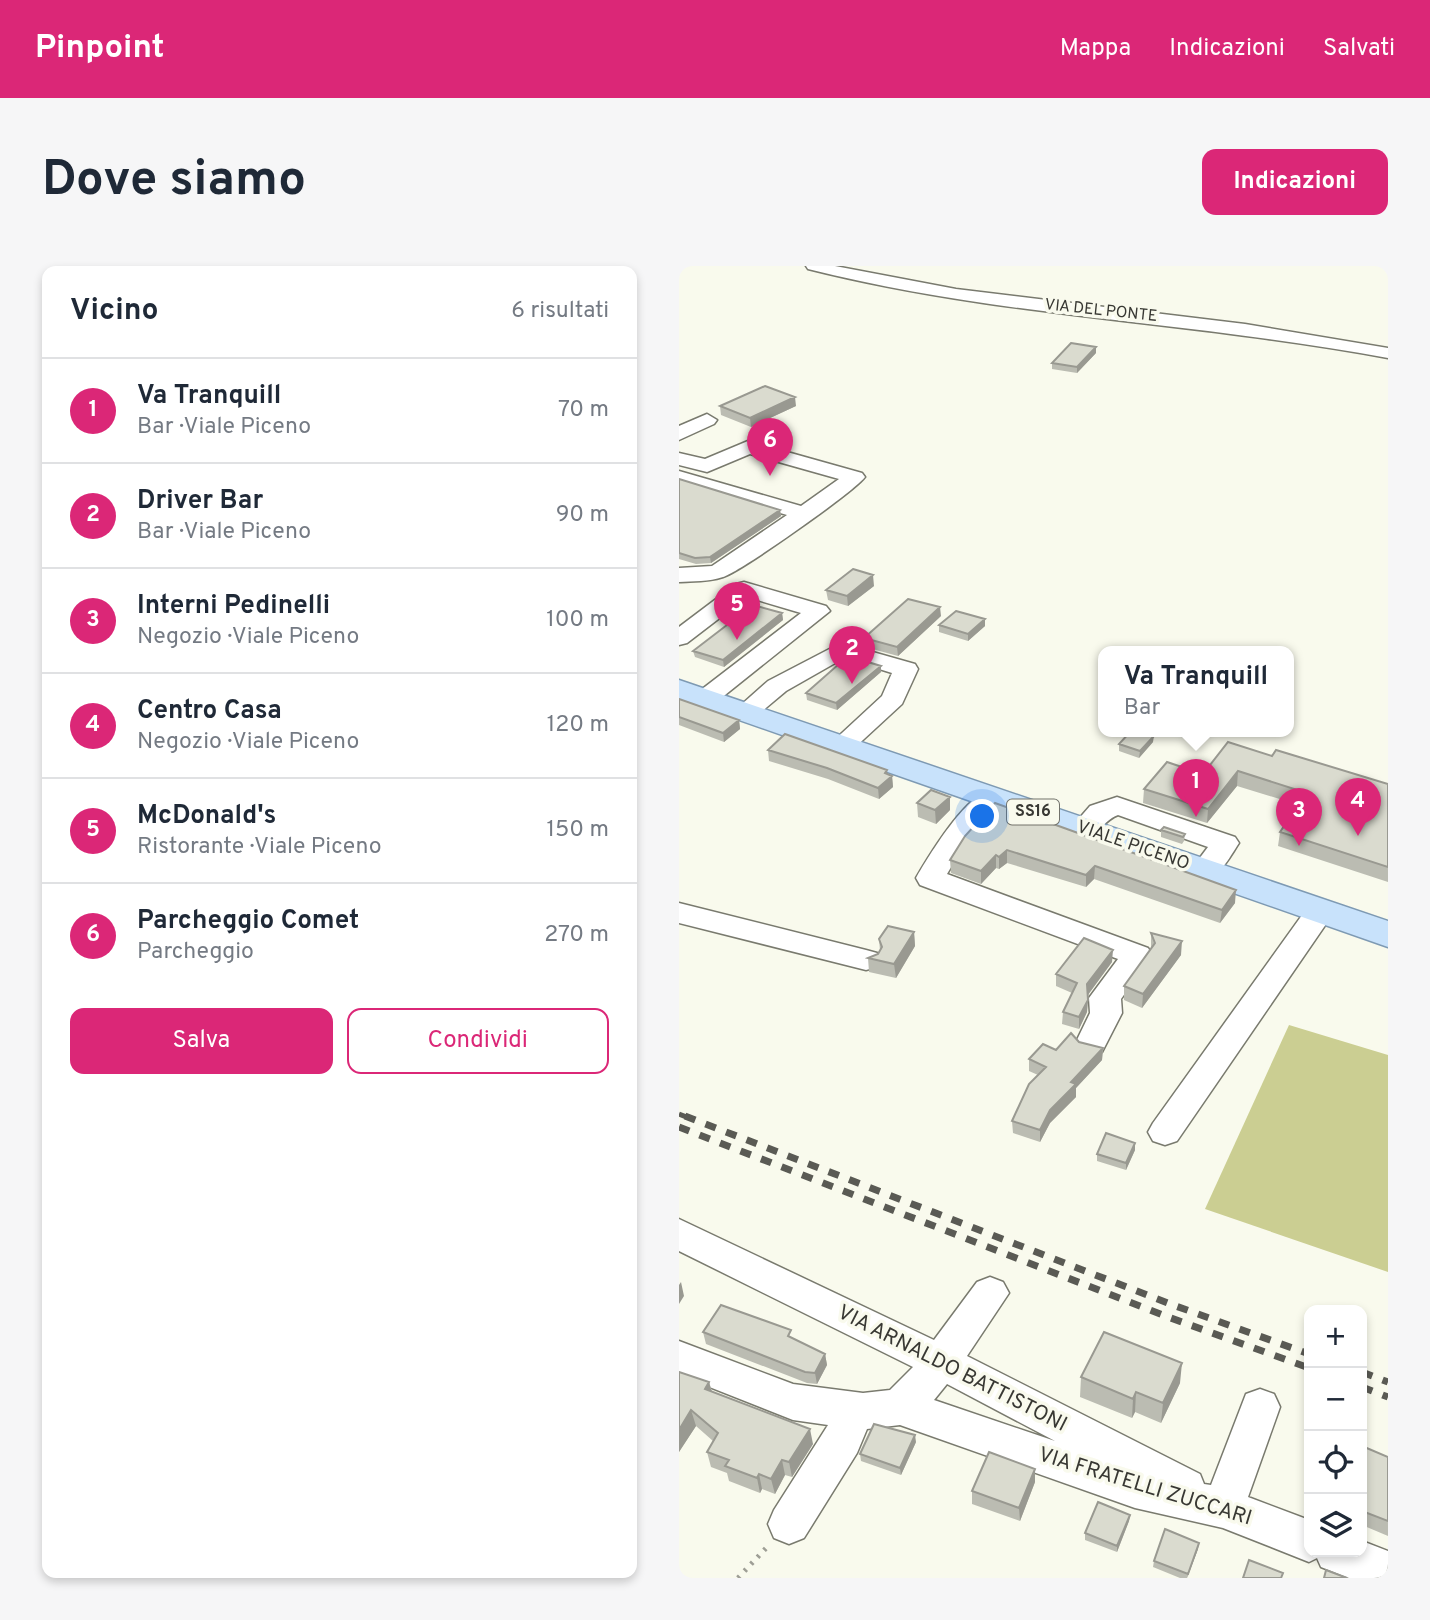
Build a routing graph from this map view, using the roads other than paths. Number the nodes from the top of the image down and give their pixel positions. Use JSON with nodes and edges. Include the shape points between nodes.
{"nodes":[{"id":1,"x":814,"y":266,"type":"edge"},
{"id":2,"x":1388,"y":353,"type":"edge"},
{"id":3,"x":707,"y":419,"type":"dead end"},
{"id":4,"x":679,"y":434,"type":"edge"},
{"id":5,"x":679,"y":459,"type":"edge"},
{"id":6,"x":679,"y":477,"type":"edge"},
{"id":7,"x":806,"y":514,"type":"junction"},
{"id":8,"x":679,"y":575,"type":"edge"},
{"id":9,"x":679,"y":640,"type":"edge"},
{"id":10,"x":693,"y":694,"type":"edge"},
{"id":11,"x":746,"y":712,"type":"junction"},
{"id":12,"x":842,"y":745,"type":"junction"},
{"id":13,"x":992,"y":797,"type":"junction"},
{"id":14,"x":1092,"y":820,"type":"junction"},
{"id":15,"x":1211,"y":862,"type":"junction"},
{"id":16,"x":1320,"y":911,"type":"junction"},
{"id":17,"x":679,"y":912,"type":"edge"},
{"id":18,"x":1388,"y":934,"type":"edge"},
{"id":19,"x":866,"y":960,"type":"edge"},
{"id":20,"x":1091,"y":1044,"type":"edge"},
{"id":21,"x":1165,"y":1132,"type":"dead end"},
{"id":22,"x":679,"y":1234,"type":"edge"},
{"id":23,"x":990,"y":1293,"type":"dead end"},
{"id":24,"x":679,"y":1358,"type":"edge"},
{"id":25,"x":939,"y":1361,"type":"junction"},
{"id":26,"x":900,"y":1407,"type":"junction"},
{"id":27,"x":1260,"y":1407,"type":"dead end"},
{"id":28,"x":854,"y":1410,"type":"junction"},
{"id":29,"x":1223,"y":1508,"type":"junction"},
{"id":30,"x":789,"y":1524,"type":"road end"},
{"id":31,"x":1304,"y":1539,"type":"edge"},
{"id":32,"x":1349,"y":1557,"type":"edge"},
{"id":33,"x":1388,"y":1572,"type":"edge"}],
"edges":[{"from":1,"to":2,"type":"street","name":"VIA DEL PONTE","via":[[944,295],[1277,332]]},
{"from":3,"to":4,"type":"street"},
{"from":5,"to":7,"type":"street","via":[[707,466],[748,447],[855,477]]},
{"from":6,"to":7,"type":"street"},
{"from":7,"to":8,"type":"street","via":[[717,572]]},
{"from":9,"to":10,"type":"street","via":[[744,589],[818,611],[756,662]]},
{"from":10,"to":11,"type":"main road","name":"VIALE PICENO","number":"SS16"},
{"from":11,"to":12,"type":"main road","name":"VIALE PICENO","number":"SS16"},
{"from":11,"to":12,"type":"street","via":[[777,686],[841,650],[906,669],[893,699]]},
{"from":12,"to":13,"type":"main road","name":"VIALE PICENO","number":"SS16"},
{"from":13,"to":14,"type":"main road","name":"VIALE PICENO","number":"SS16"},
{"from":13,"to":20,"type":"street","via":[[953,840],[930,877],[1137,956],[1105,998],[1106,1013]]},
{"from":14,"to":15,"type":"main road","name":"VIALE PICENO","number":"SS16"},
{"from":14,"to":15,"type":"street","via":[[1174,837]]},
{"from":15,"to":16,"type":"main road","name":"VIALE PICENO","number":"SS16"},
{"from":16,"to":18,"type":"main road","name":"VIALE PICENO","number":"SS16"},
{"from":16,"to":21,"type":"street"},
{"from":17,"to":19,"type":"street"},
{"from":22,"to":25,"type":"street","name":"VIA ARNALDO BATTISTONI"},
{"from":23,"to":25,"type":"street"},
{"from":24,"to":28,"type":"street","name":"VIA FRATELLI ZUCCARI","via":[[793,1402]]},
{"from":25,"to":26,"type":"street"},
{"from":25,"to":29,"type":"street","name":"VIA ARNALDO BATTISTONI"},
{"from":26,"to":28,"type":"street","name":"VIA FRATELLI ZUCCARI"},
{"from":26,"to":29,"type":"street","name":"VIA FRATELLI ZUCCARI","via":[[1135,1488]]},
{"from":27,"to":29,"type":"street"},
{"from":28,"to":30,"type":"street","via":[[843,1440]]},
{"from":29,"to":31,"type":"street","name":"VIA FRATELLI ZUCCARI"},
{"from":32,"to":33,"type":"street"}]}
